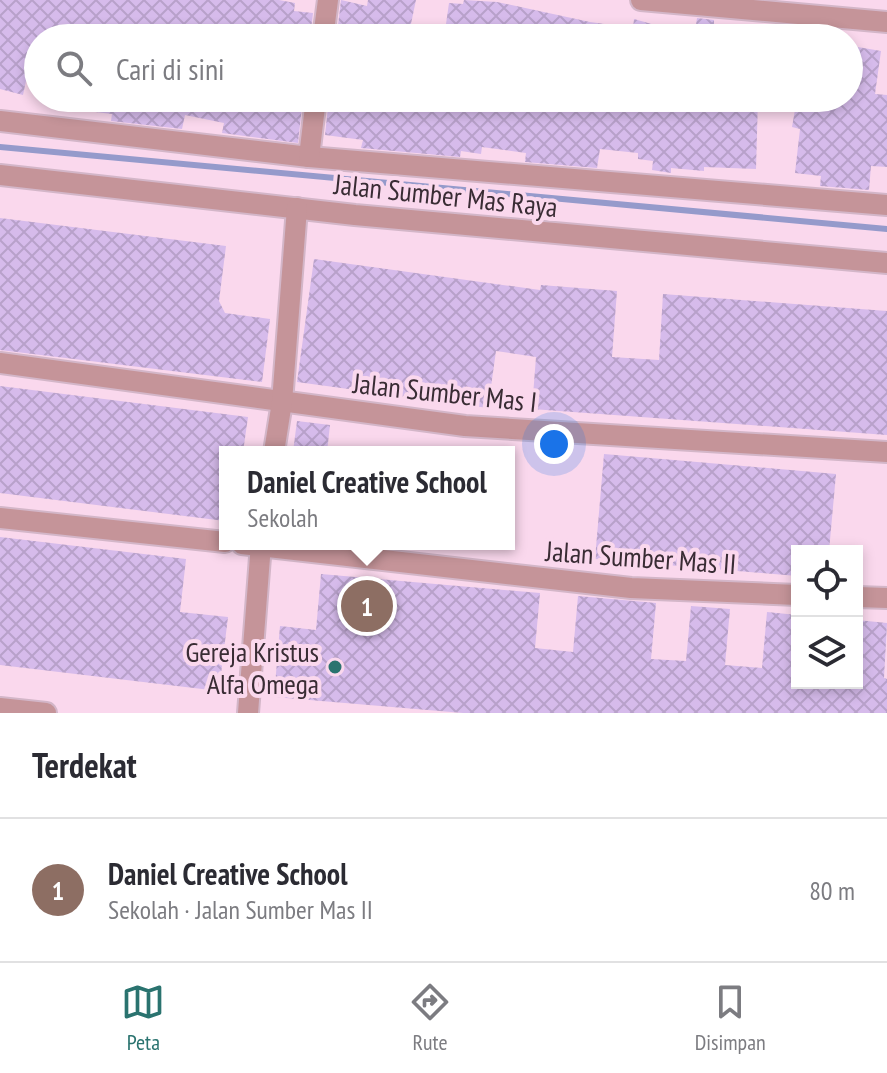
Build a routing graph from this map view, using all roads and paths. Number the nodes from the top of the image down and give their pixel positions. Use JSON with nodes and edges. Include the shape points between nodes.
{"nodes":[{"id":1,"x":328,"y":0,"type":"edge"},
{"id":2,"x":641,"y":0,"type":"edge"},
{"id":3,"x":887,"y":22,"type":"edge"},
{"id":4,"x":325,"y":24,"type":"edge"},
{"id":5,"x":314,"y":112,"type":"edge"},
{"id":6,"x":0,"y":121,"type":"edge"},
{"id":7,"x":309,"y":157,"type":"junction"},
{"id":8,"x":0,"y":175,"type":"edge"},
{"id":9,"x":887,"y":205,"type":"edge"},
{"id":10,"x":297,"y":208,"type":"junction"},
{"id":11,"x":887,"y":263,"type":"edge"},
{"id":12,"x":0,"y":363,"type":"edge"},
{"id":13,"x":282,"y":402,"type":"junction"},
{"id":14,"x":275,"y":446,"type":"edge"},
{"id":15,"x":887,"y":452,"type":"edge"},
{"id":16,"x":0,"y":518,"type":"edge"},
{"id":17,"x":219,"y":541,"type":"edge"},
{"id":18,"x":254,"y":550,"type":"edge"},
{"id":19,"x":298,"y":550,"type":"edge"},
{"id":20,"x":791,"y":595,"type":"edge"},
{"id":21,"x":863,"y":597,"type":"edge"},
{"id":22,"x":887,"y":598,"type":"edge"},
{"id":23,"x":0,"y":708,"type":"edge"},
{"id":24,"x":46,"y":713,"type":"edge"},
{"id":25,"x":248,"y":713,"type":"edge"}],
"edges":[{"from":1,"to":4,"type":"street"},
{"from":2,"to":3,"type":"street"},
{"from":5,"to":7,"type":"street"},
{"from":6,"to":7,"type":"street","name":"Jalan Sumber Mas Raya"},
{"from":7,"to":9,"type":"street","name":"Jalan Sumber Mas Raya"},
{"from":8,"to":10,"type":"street","name":"Jalan Sumber Mas Raya"},
{"from":10,"to":11,"type":"street","name":"Jalan Sumber Mas Raya"},
{"from":10,"to":13,"type":"street"},
{"from":12,"to":13,"type":"street","name":"Jalan Sumber Mas I"},
{"from":13,"to":14,"type":"street"},
{"from":13,"to":15,"type":"street","name":"Jalan Sumber Mas I","via":[[465,426]]},
{"from":16,"to":17,"type":"street"},
{"from":18,"to":25,"type":"street"},
{"from":19,"to":20,"type":"street","name":"Jalan Sumber Mas II","via":[[631,588]]},
{"from":21,"to":22,"type":"street"},
{"from":23,"to":24,"type":"street"}]}
